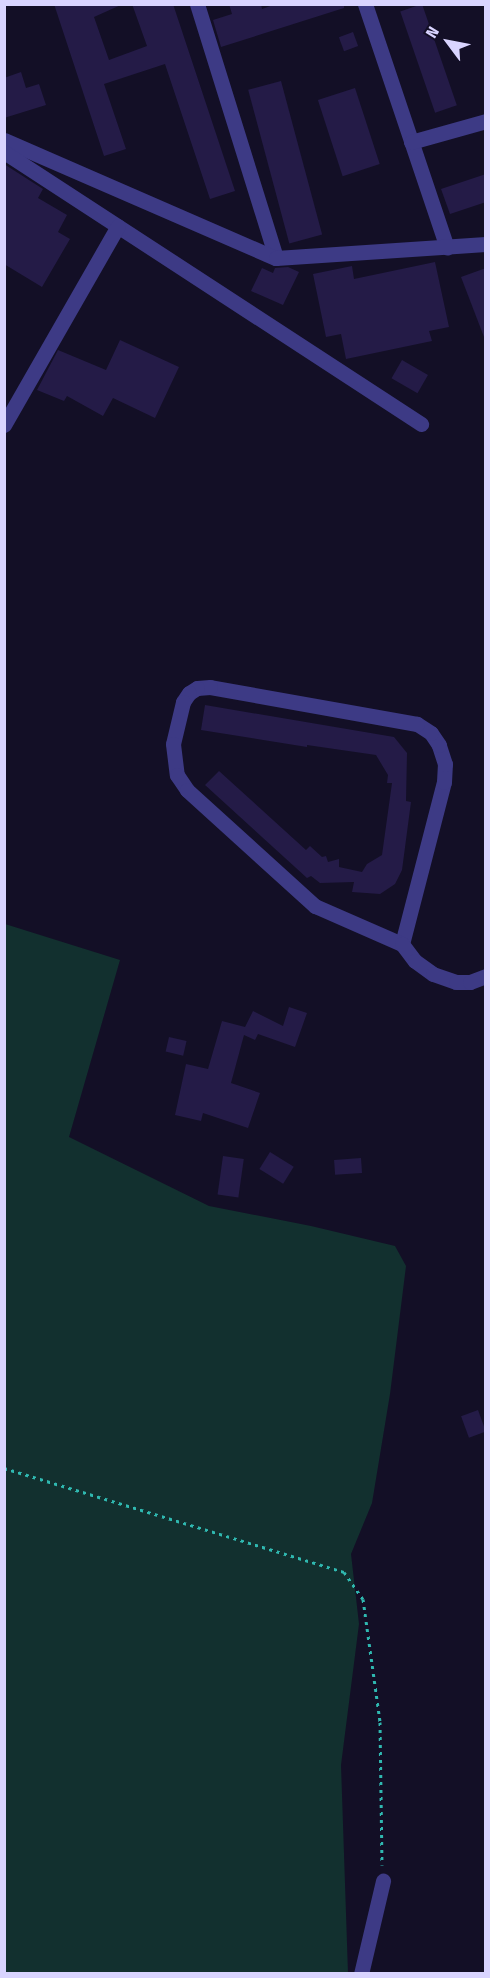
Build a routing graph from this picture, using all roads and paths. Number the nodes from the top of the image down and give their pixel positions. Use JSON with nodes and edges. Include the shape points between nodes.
{"nodes":[{"id":1,"x":196,"y":4,"type":"edge"},
{"id":2,"x":364,"y":4,"type":"edge"},
{"id":3,"x":486,"y":121,"type":"edge"},
{"id":4,"x":4,"y":140,"type":"edge"},
{"id":5,"x":411,"y":142,"type":"junction"},
{"id":6,"x":4,"y":152,"type":"edge"},
{"id":7,"x":117,"y":226,"type":"junction"},
{"id":8,"x":486,"y":244,"type":"edge"},
{"id":9,"x":447,"y":248,"type":"junction"},
{"id":10,"x":276,"y":258,"type":"junction"},
{"id":11,"x":421,"y":424,"type":"dead end"},
{"id":12,"x":4,"y":425,"type":"edge"},
{"id":13,"x":402,"y":944,"type":"junction"},
{"id":14,"x":486,"y":976,"type":"edge"},
{"id":15,"x":4,"y":1468,"type":"edge"},
{"id":16,"x":383,"y":1881,"type":"joint"},
{"id":17,"x":361,"y":1974,"type":"edge"}],
"edges":[{"from":1,"to":10,"type":"street"},
{"from":2,"to":5,"type":"street"},
{"from":3,"to":5,"type":"street"},
{"from":4,"to":10,"type":"street"},
{"from":5,"to":9,"type":"street"},
{"from":6,"to":7,"type":"street"},
{"from":7,"to":11,"type":"street"},
{"from":7,"to":12,"type":"street"},
{"from":8,"to":9,"type":"street"},
{"from":9,"to":10,"type":"street"},
{"from":13,"to":13,"type":"street","via":[[315,906],[187,790],[177,774],[173,744],[183,702],[189,693],[210,687],[417,724],[431,733],[445,764],[444,782]]},
{"from":13,"to":14,"type":"street","via":[[415,961],[433,974],[456,982]]},
{"from":15,"to":16,"type":"path","via":[[344,1572],[363,1599],[380,1722]]},
{"from":16,"to":17,"type":"street"}]}
